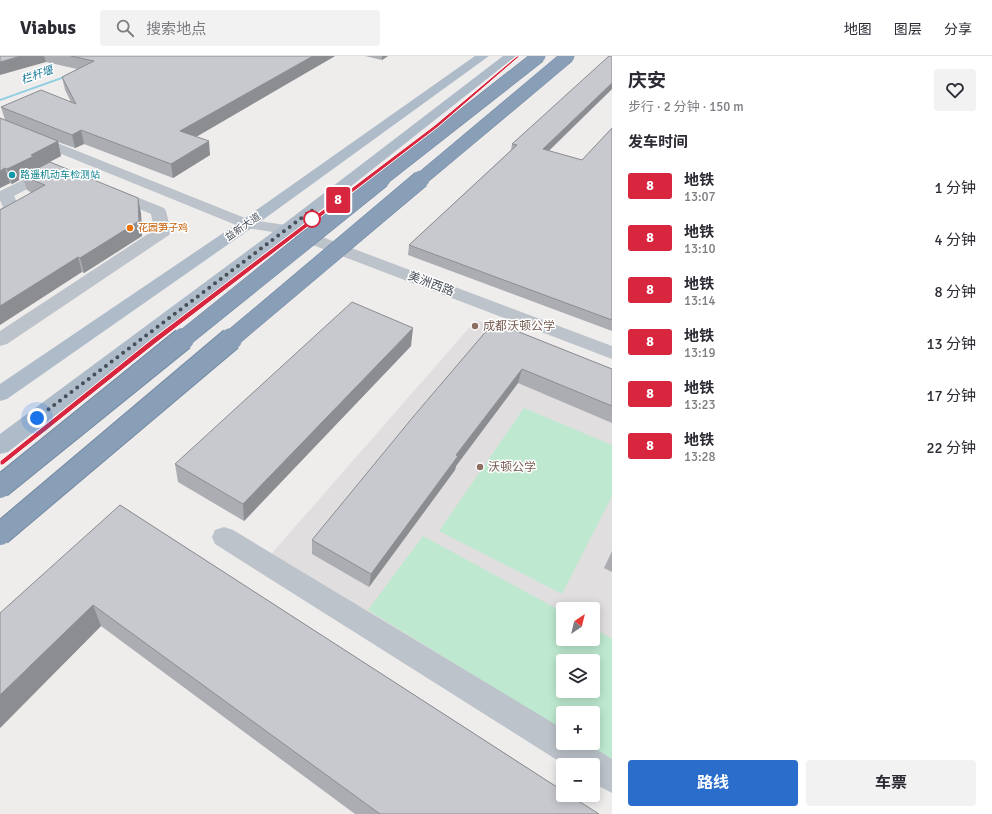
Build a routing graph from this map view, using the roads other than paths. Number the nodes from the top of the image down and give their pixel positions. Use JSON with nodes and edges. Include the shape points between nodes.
{"nodes":[{"id":1,"x":483,"y":56,"type":"edge"},
{"id":2,"x":510,"y":56,"type":"edge"},
{"id":3,"x":539,"y":56,"type":"edge"},
{"id":4,"x":568,"y":56,"type":"edge"},
{"id":5,"x":0,"y":124,"type":"edge"},
{"id":6,"x":70,"y":174,"type":"edge"},
{"id":7,"x":99,"y":186,"type":"edge"},
{"id":8,"x":0,"y":216,"type":"edge"},
{"id":9,"x":247,"y":224,"type":"junction"},
{"id":10,"x":287,"y":229,"type":"junction"},
{"id":11,"x":0,"y":340,"type":"edge"},
{"id":12,"x":612,"y":353,"type":"edge"},
{"id":13,"x":0,"y":394,"type":"edge"},
{"id":14,"x":0,"y":446,"type":"edge"},
{"id":15,"x":0,"y":486,"type":"edge"},
{"id":16,"x":0,"y":534,"type":"edge"},
{"id":17,"x":224,"y":537,"type":"dead end"},
{"id":18,"x":582,"y":758,"type":"edge"},
{"id":19,"x":600,"y":769,"type":"edge"},
{"id":20,"x":612,"y":777,"type":"edge"}],
"edges":[{"from":1,"to":9,"type":"main road","name":"益新大道"},
{"from":2,"to":10,"type":"main road"},
{"from":3,"to":15,"type":"highway","bridge":true},
{"from":4,"to":16,"type":"highway","bridge":true},
{"from":5,"to":9,"type":"street","name":"美洲西路"},
{"from":6,"to":8,"type":"street","via":[[55,168],[5,194],[12,209]]},
{"from":7,"to":11,"type":"street","via":[[158,211],[163,232]]},
{"from":9,"to":10,"type":"street","name":"美洲西路"},
{"from":9,"to":13,"type":"main road","name":"益新大道"},
{"from":10,"to":12,"type":"street","name":"美洲西路"},
{"from":10,"to":14,"type":"main road"},
{"from":17,"to":18,"type":"street"},
{"from":19,"to":20,"type":"street"}]}
